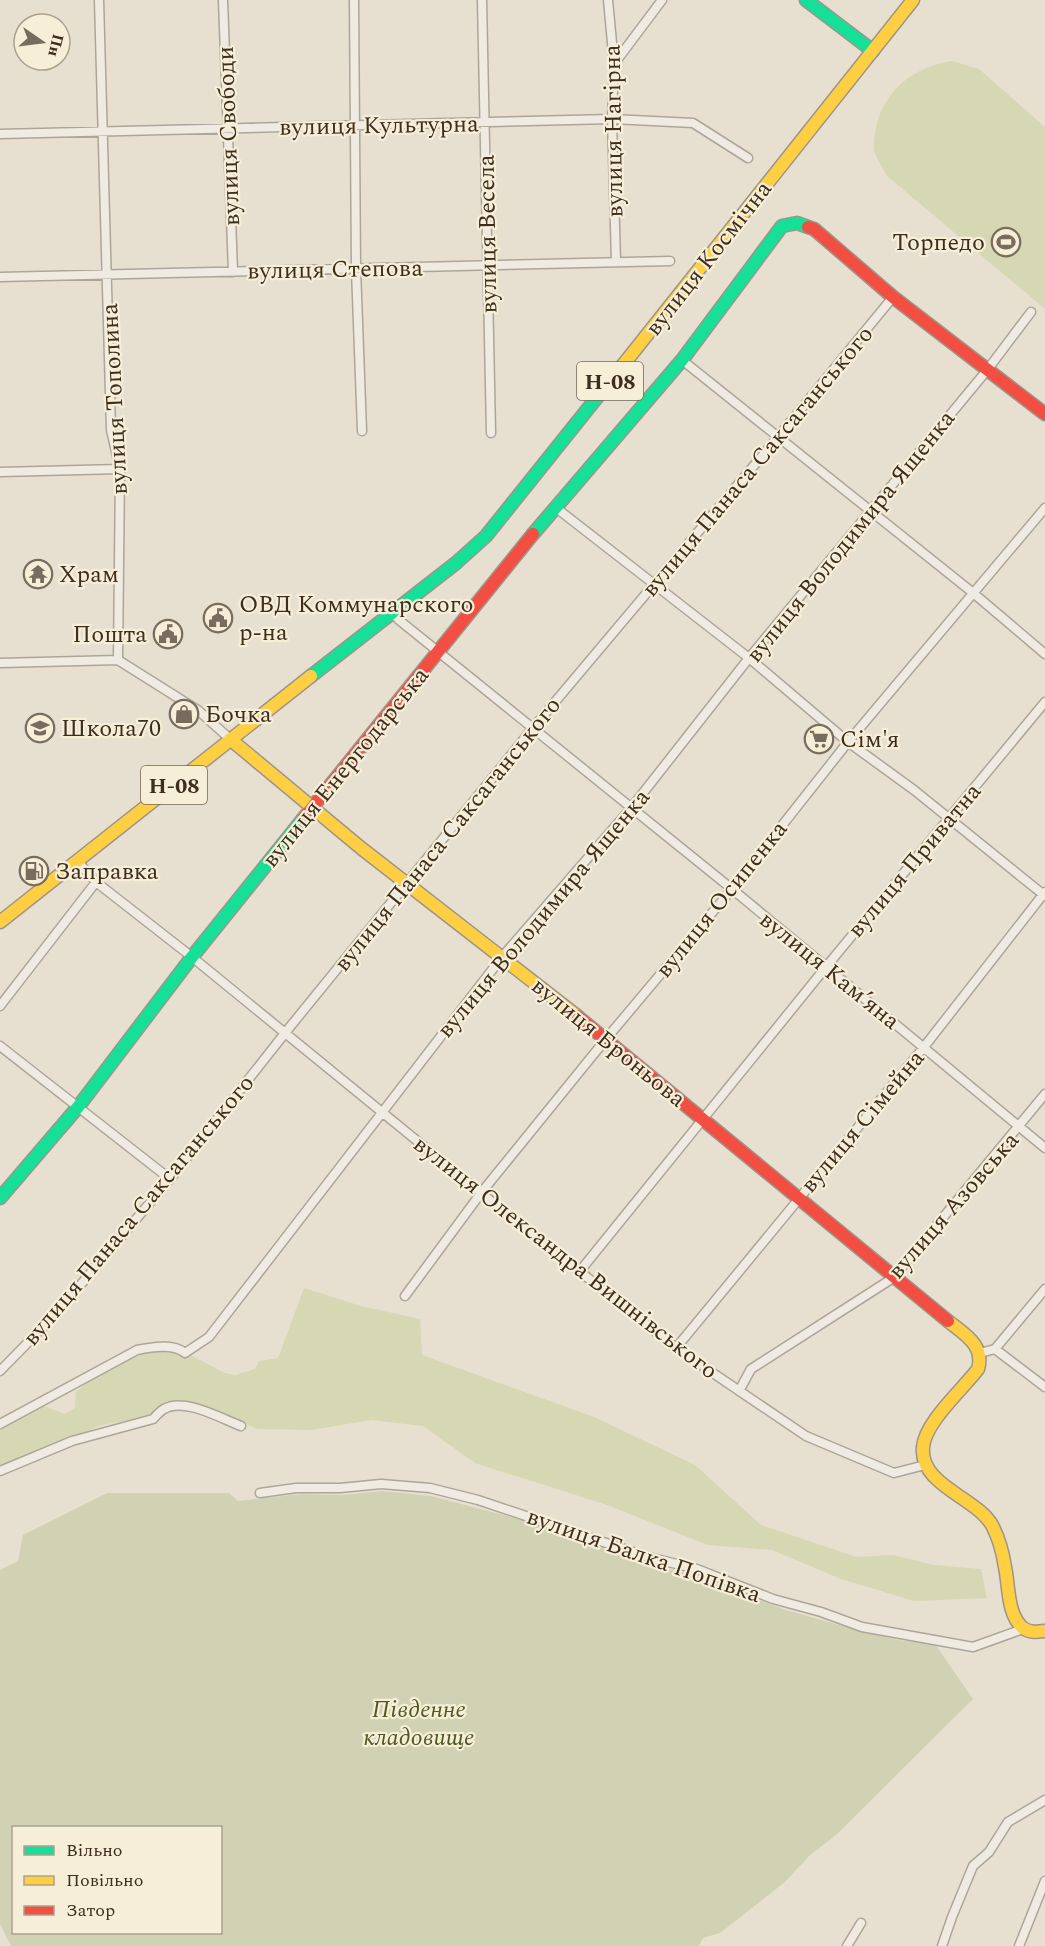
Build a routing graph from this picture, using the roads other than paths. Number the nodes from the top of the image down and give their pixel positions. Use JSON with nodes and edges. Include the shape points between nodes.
{"nodes":[{"id":1,"x":99,"y":0,"type":"edge"},
{"id":2,"x":223,"y":0,"type":"edge"},
{"id":3,"x":354,"y":0,"type":"edge"},
{"id":4,"x":482,"y":0,"type":"edge"},
{"id":5,"x":608,"y":0,"type":"edge"},
{"id":6,"x":662,"y":0,"type":"edge"},
{"id":7,"x":806,"y":0,"type":"edge"},
{"id":8,"x":913,"y":0,"type":"edge"},
{"id":9,"x":873,"y":51,"type":"junction"},
{"id":10,"x":614,"y":64,"type":"junction"},
{"id":11,"x":612,"y":119,"type":"junction"},
{"id":12,"x":485,"y":122,"type":"junction"},
{"id":13,"x":356,"y":126,"type":"junction"},
{"id":14,"x":228,"y":129,"type":"junction"},
{"id":15,"x":103,"y":132,"type":"junction"},
{"id":16,"x":0,"y":135,"type":"edge"},
{"id":17,"x":748,"y":158,"type":"dead end"},
{"id":18,"x":670,"y":261,"type":"dead end"},
{"id":19,"x":616,"y":262,"type":"junction"},
{"id":20,"x":488,"y":266,"type":"junction"},
{"id":21,"x":356,"y":269,"type":"junction"},
{"id":22,"x":233,"y":272,"type":"junction"},
{"id":23,"x":107,"y":275,"type":"junction"},
{"id":24,"x":0,"y":277,"type":"edge"},
{"id":25,"x":893,"y":297,"type":"junction"},
{"id":26,"x":1032,"y":312,"type":"dead end"},
{"id":27,"x":682,"y":360,"type":"junction"},
{"id":28,"x":988,"y":369,"type":"junction"},
{"id":29,"x":1045,"y":414,"type":"edge"},
{"id":30,"x":362,"y":432,"type":"dead end"},
{"id":31,"x":491,"y":433,"type":"dead end"},
{"id":32,"x":778,"y":437,"type":"junction"},
{"id":33,"x":120,"y":469,"type":"junction"},
{"id":34,"x":0,"y":472,"type":"edge"},
{"id":35,"x":555,"y":507,"type":"junction"},
{"id":36,"x":1045,"y":508,"type":"edge"},
{"id":37,"x":870,"y":510,"type":"junction"},
{"id":38,"x":654,"y":584,"type":"junction"},
{"id":39,"x":972,"y":592,"type":"junction"},
{"id":40,"x":391,"y":612,"type":"junction"},
{"id":41,"x":438,"y":651,"type":"junction"},
{"id":42,"x":1045,"y":654,"type":"edge"},
{"id":43,"x":749,"y":658,"type":"junction"},
{"id":44,"x":118,"y":660,"type":"junction"},
{"id":45,"x":0,"y":663,"type":"edge"},
{"id":46,"x":1045,"y":702,"type":"edge"},
{"id":47,"x":532,"y":728,"type":"junction"},
{"id":48,"x":230,"y":740,"type":"junction"},
{"id":49,"x":848,"y":742,"type":"junction"},
{"id":50,"x":632,"y":807,"type":"junction"},
{"id":51,"x":311,"y":809,"type":"junction"},
{"id":52,"x":948,"y":819,"type":"junction"},
{"id":53,"x":78,"y":862,"type":"junction"},
{"id":54,"x":96,"y":882,"type":"junction"},
{"id":55,"x":406,"y":883,"type":"junction"},
{"id":56,"x":732,"y":889,"type":"junction"},
{"id":57,"x":1044,"y":894,"type":"edge"},
{"id":58,"x":0,"y":922,"type":"edge"},
{"id":59,"x":192,"y":957,"type":"junction"},
{"id":60,"x":502,"y":957,"type":"junction"},
{"id":61,"x":826,"y":967,"type":"junction"},
{"id":62,"x":0,"y":1006,"type":"edge"},
{"id":63,"x":285,"y":1033,"type":"junction"},
{"id":64,"x":606,"y":1039,"type":"junction"},
{"id":65,"x":0,"y":1046,"type":"edge"},
{"id":66,"x":924,"y":1047,"type":"junction"},
{"id":67,"x":1045,"y":1094,"type":"edge"},
{"id":68,"x":78,"y":1107,"type":"junction"},
{"id":69,"x":382,"y":1111,"type":"junction"},
{"id":70,"x":703,"y":1118,"type":"junction"},
{"id":71,"x":1019,"y":1127,"type":"junction"},
{"id":72,"x":1045,"y":1148,"type":"edge"},
{"id":73,"x":170,"y":1179,"type":"junction"},
{"id":74,"x":481,"y":1193,"type":"junction"},
{"id":75,"x":0,"y":1198,"type":"edge"},
{"id":76,"x":798,"y":1199,"type":"junction"},
{"id":77,"x":580,"y":1271,"type":"junction"},
{"id":78,"x":893,"y":1278,"type":"junction"},
{"id":79,"x":1045,"y":1289,"type":"edge"},
{"id":80,"x":405,"y":1296,"type":"dead end"},
{"id":81,"x":676,"y":1348,"type":"junction"},
{"id":82,"x":995,"y":1349,"type":"junction"},
{"id":83,"x":980,"y":1353,"type":"junction"},
{"id":84,"x":0,"y":1371,"type":"edge"},
{"id":85,"x":1045,"y":1387,"type":"edge"},
{"id":86,"x":740,"y":1391,"type":"junction"},
{"id":87,"x":0,"y":1424,"type":"edge"},
{"id":88,"x":241,"y":1426,"type":"dead end"},
{"id":89,"x":925,"y":1465,"type":"junction"},
{"id":90,"x":0,"y":1471,"type":"edge"},
{"id":91,"x":260,"y":1493,"type":"dead end"},
{"id":92,"x":1023,"y":1629,"type":"junction"},
{"id":93,"x":1045,"y":1631,"type":"edge"},
{"id":94,"x":1045,"y":1800,"type":"edge"},
{"id":95,"x":1045,"y":1881,"type":"edge"},
{"id":96,"x":861,"y":1923,"type":"dead end"},
{"id":97,"x":847,"y":1946,"type":"edge"},
{"id":98,"x":942,"y":1946,"type":"edge"},
{"id":99,"x":1018,"y":1946,"type":"edge"}],
"edges":[{"from":1,"to":15,"type":"street","name":"вулиця Тополина"},
{"from":2,"to":14,"type":"street","name":"вулиця Свободи"},
{"from":3,"to":13,"type":"street"},
{"from":4,"to":12,"type":"street","name":"вулиця Весела"},
{"from":5,"to":10,"type":"street","name":"вулиця Нагірна"},
{"from":6,"to":10,"type":"street"},
{"from":7,"to":9,"type":"street"},
{"from":8,"to":9,"type":"street","name":"вулиця Космічна","number":"Н-08"},
{"from":9,"to":40,"type":"street","name":"вулиця Космічна","number":"Н-08","via":[[486,536]]},
{"from":10,"to":11,"type":"street","name":"вулиця Нагірна"},
{"from":11,"to":12,"type":"street","name":"вулиця Культурна"},
{"from":11,"to":17,"type":"street","name":"вулиця Культурна","via":[[693,123]]},
{"from":11,"to":19,"type":"street","name":"вулиця Нагірна"},
{"from":12,"to":13,"type":"street","name":"вулиця Культурна"},
{"from":12,"to":20,"type":"street","name":"вулиця Весела"},
{"from":13,"to":14,"type":"street","name":"вулиця Культурна"},
{"from":13,"to":21,"type":"street"},
{"from":14,"to":15,"type":"street","name":"вулиця Культурна"},
{"from":14,"to":22,"type":"street","name":"вулиця Свободи"},
{"from":15,"to":16,"type":"street","name":"вулиця Культурна"},
{"from":15,"to":23,"type":"street","name":"вулиця Тополина"},
{"from":18,"to":19,"type":"street","name":"вулиця Степова"},
{"from":19,"to":20,"type":"street","name":"вулиця Степова"},
{"from":20,"to":21,"type":"street","name":"вулиця Степова"},
{"from":20,"to":31,"type":"street","name":"вулиця Весела"},
{"from":21,"to":22,"type":"street","name":"вулиця Степова"},
{"from":21,"to":30,"type":"street"},
{"from":22,"to":23,"type":"street","name":"вулиця Степова"},
{"from":23,"to":24,"type":"street","name":"вулиця Степова"},
{"from":23,"to":33,"type":"street","name":"вулиця Тополина","via":[[111,430]]},
{"from":25,"to":27,"type":"street","name":"вулиця Енергодарська","via":[[814,229],[797,223],[782,226]]},
{"from":25,"to":28,"type":"street"},
{"from":25,"to":32,"type":"street","name":"вулиця Панаса Саксаганського"},
{"from":26,"to":28,"type":"street","name":"вулиця Володимира Ященка"},
{"from":27,"to":32,"type":"street"},
{"from":27,"to":35,"type":"street","name":"вулиця Енергодарська"},
{"from":28,"to":29,"type":"street"},
{"from":28,"to":37,"type":"street","name":"вулиця Володимира Ященка"},
{"from":32,"to":37,"type":"street"},
{"from":32,"to":38,"type":"street","name":"вулиця Панаса Саксаганського"},
{"from":33,"to":34,"type":"street"},
{"from":33,"to":44,"type":"street","name":"вулиця Тополина"},
{"from":35,"to":38,"type":"street"},
{"from":35,"to":41,"type":"street","name":"вулиця Енергодарська"},
{"from":36,"to":39,"type":"street","name":"вулиця Осипенка"},
{"from":37,"to":39,"type":"street"},
{"from":37,"to":43,"type":"street","name":"вулиця Володимира Ященка"},
{"from":38,"to":43,"type":"street"},
{"from":38,"to":47,"type":"street","name":"вулиця Панаса Саксаганського"},
{"from":39,"to":42,"type":"street"},
{"from":39,"to":49,"type":"street","name":"вулиця Осипенка"},
{"from":40,"to":41,"type":"street","name":"вулиця Кам’яна"},
{"from":40,"to":48,"type":"street","name":"вулиця Космічна","number":"Н-08"},
{"from":41,"to":47,"type":"street","name":"вулиця Кам’яна"},
{"from":41,"to":51,"type":"street","name":"вулиця Енергодарська"},
{"from":43,"to":49,"type":"street"},
{"from":43,"to":50,"type":"street","name":"вулиця Володимира Ященка"},
{"from":44,"to":45,"type":"street"},
{"from":44,"to":48,"type":"street","via":[[199,711]]},
{"from":46,"to":52,"type":"street","name":"вулиця Приватна"},
{"from":47,"to":50,"type":"street","name":"вулиця Кам’яна"},
{"from":47,"to":55,"type":"street","name":"вулиця Панаса Саксаганського"},
{"from":48,"to":51,"type":"street","name":"вулиця Броньова"},
{"from":48,"to":53,"type":"street","name":"вулиця Космічна","number":"Н-08"},
{"from":49,"to":52,"type":"street"},
{"from":49,"to":56,"type":"street","name":"вулиця Осипенка"},
{"from":50,"to":56,"type":"street","name":"вулиця Кам’яна"},
{"from":50,"to":60,"type":"street","name":"вулиця Володимира Ященка"},
{"from":51,"to":55,"type":"street","name":"вулиця Броньова"},
{"from":51,"to":59,"type":"street","name":"вулиця Енергодарська"},
{"from":52,"to":57,"type":"street"},
{"from":52,"to":61,"type":"street","name":"вулиця Приватна"},
{"from":53,"to":54,"type":"street","name":"вулиця Олександра Вишнівського"},
{"from":53,"to":58,"type":"street","name":"вулиця Космічна","number":"Н-08"},
{"from":54,"to":59,"type":"street","name":"вулиця Олександра Вишнівського"},
{"from":54,"to":62,"type":"street"},
{"from":55,"to":60,"type":"street","name":"вулиця Броньова"},
{"from":55,"to":63,"type":"street","name":"вулиця Панаса Саксаганського"},
{"from":56,"to":61,"type":"street","name":"вулиця Кам’яна"},
{"from":56,"to":64,"type":"street","name":"вулиця Осипенка"},
{"from":57,"to":66,"type":"street","name":"вулиця Сімейна"},
{"from":59,"to":63,"type":"street","name":"вулиця Олександра Вишнівського"},
{"from":59,"to":68,"type":"street","name":"вулиця Енергодарська"},
{"from":60,"to":64,"type":"street","name":"вулиця Броньова"},
{"from":60,"to":69,"type":"street","name":"вулиця Володимира Ященка"},
{"from":61,"to":66,"type":"street","name":"вулиця Кам’яна"},
{"from":61,"to":70,"type":"street","name":"вулиця Приватна"},
{"from":63,"to":69,"type":"street","name":"вулиця Олександра Вишнівського"},
{"from":63,"to":73,"type":"street","name":"вулиця Панаса Саксаганського"},
{"from":64,"to":70,"type":"street","name":"вулиця Броньова"},
{"from":64,"to":74,"type":"street","name":"вулиця Осипенка"},
{"from":65,"to":68,"type":"street"},
{"from":66,"to":71,"type":"street","name":"вулиця Кам’яна"},
{"from":66,"to":76,"type":"street","name":"вулиця Сімейна"},
{"from":67,"to":71,"type":"street","name":"вулиця Азовська"},
{"from":68,"to":73,"type":"street"},
{"from":68,"to":75,"type":"street","name":"вулиця Енергодарська"},
{"from":69,"to":74,"type":"street","name":"вулиця Олександра Вишнівського"},
{"from":69,"to":87,"type":"street","name":"вулиця Володимира Ященка","via":[[209,1337],[184,1353],[178,1348],[136,1350]]},
{"from":70,"to":76,"type":"street","name":"вулиця Броньова"},
{"from":70,"to":77,"type":"street","name":"вулиця Приватна"},
{"from":71,"to":72,"type":"street","name":"вулиця Кам’яна"},
{"from":71,"to":78,"type":"street","name":"вулиця Азовська"},
{"from":73,"to":84,"type":"street","name":"вулиця Панаса Саксаганського","via":[[55,1315]]},
{"from":74,"to":77,"type":"street","name":"вулиця Олександра Вишнівського"},
{"from":74,"to":80,"type":"street","name":"вулиця Осипенка"},
{"from":76,"to":78,"type":"street","name":"вулиця Броньова"},
{"from":76,"to":81,"type":"street","name":"вулиця Сімейна"},
{"from":77,"to":81,"type":"street","name":"вулиця Олександра Вишнівського"},
{"from":78,"to":83,"type":"street","name":"вулиця Броньова","via":[[975,1343]]},
{"from":78,"to":86,"type":"street","name":"вулиця Азовська","via":[[751,1370]]},
{"from":79,"to":82,"type":"street"},
{"from":81,"to":86,"type":"street","name":"вулиця Олександра Вишнівського"},
{"from":82,"to":83,"type":"street"},
{"from":82,"to":85,"type":"street"},
{"from":83,"to":89,"type":"street","via":[[978,1369],[928,1431],[923,1449]]},
{"from":86,"to":89,"type":"street","name":"вулиця Олександра Вишнівського","via":[[806,1436],[894,1473]]},
{"from":88,"to":90,"type":"street","via":[[176,1405],[163,1409],[153,1419],[72,1441]]},
{"from":89,"to":92,"type":"street","via":[[938,1481],[990,1522],[1004,1558],[1016,1621]]},
{"from":91,"to":92,"type":"street","name":"вулиця Балка Попівка","via":[[381,1484],[430,1488],[697,1569],[773,1599],[862,1627],[974,1647]]},
{"from":92,"to":93,"type":"street"},
{"from":94,"to":98,"type":"street","via":[[1008,1822],[989,1852],[973,1866]]},
{"from":95,"to":99,"type":"street"},
{"from":96,"to":97,"type":"street"}]}
